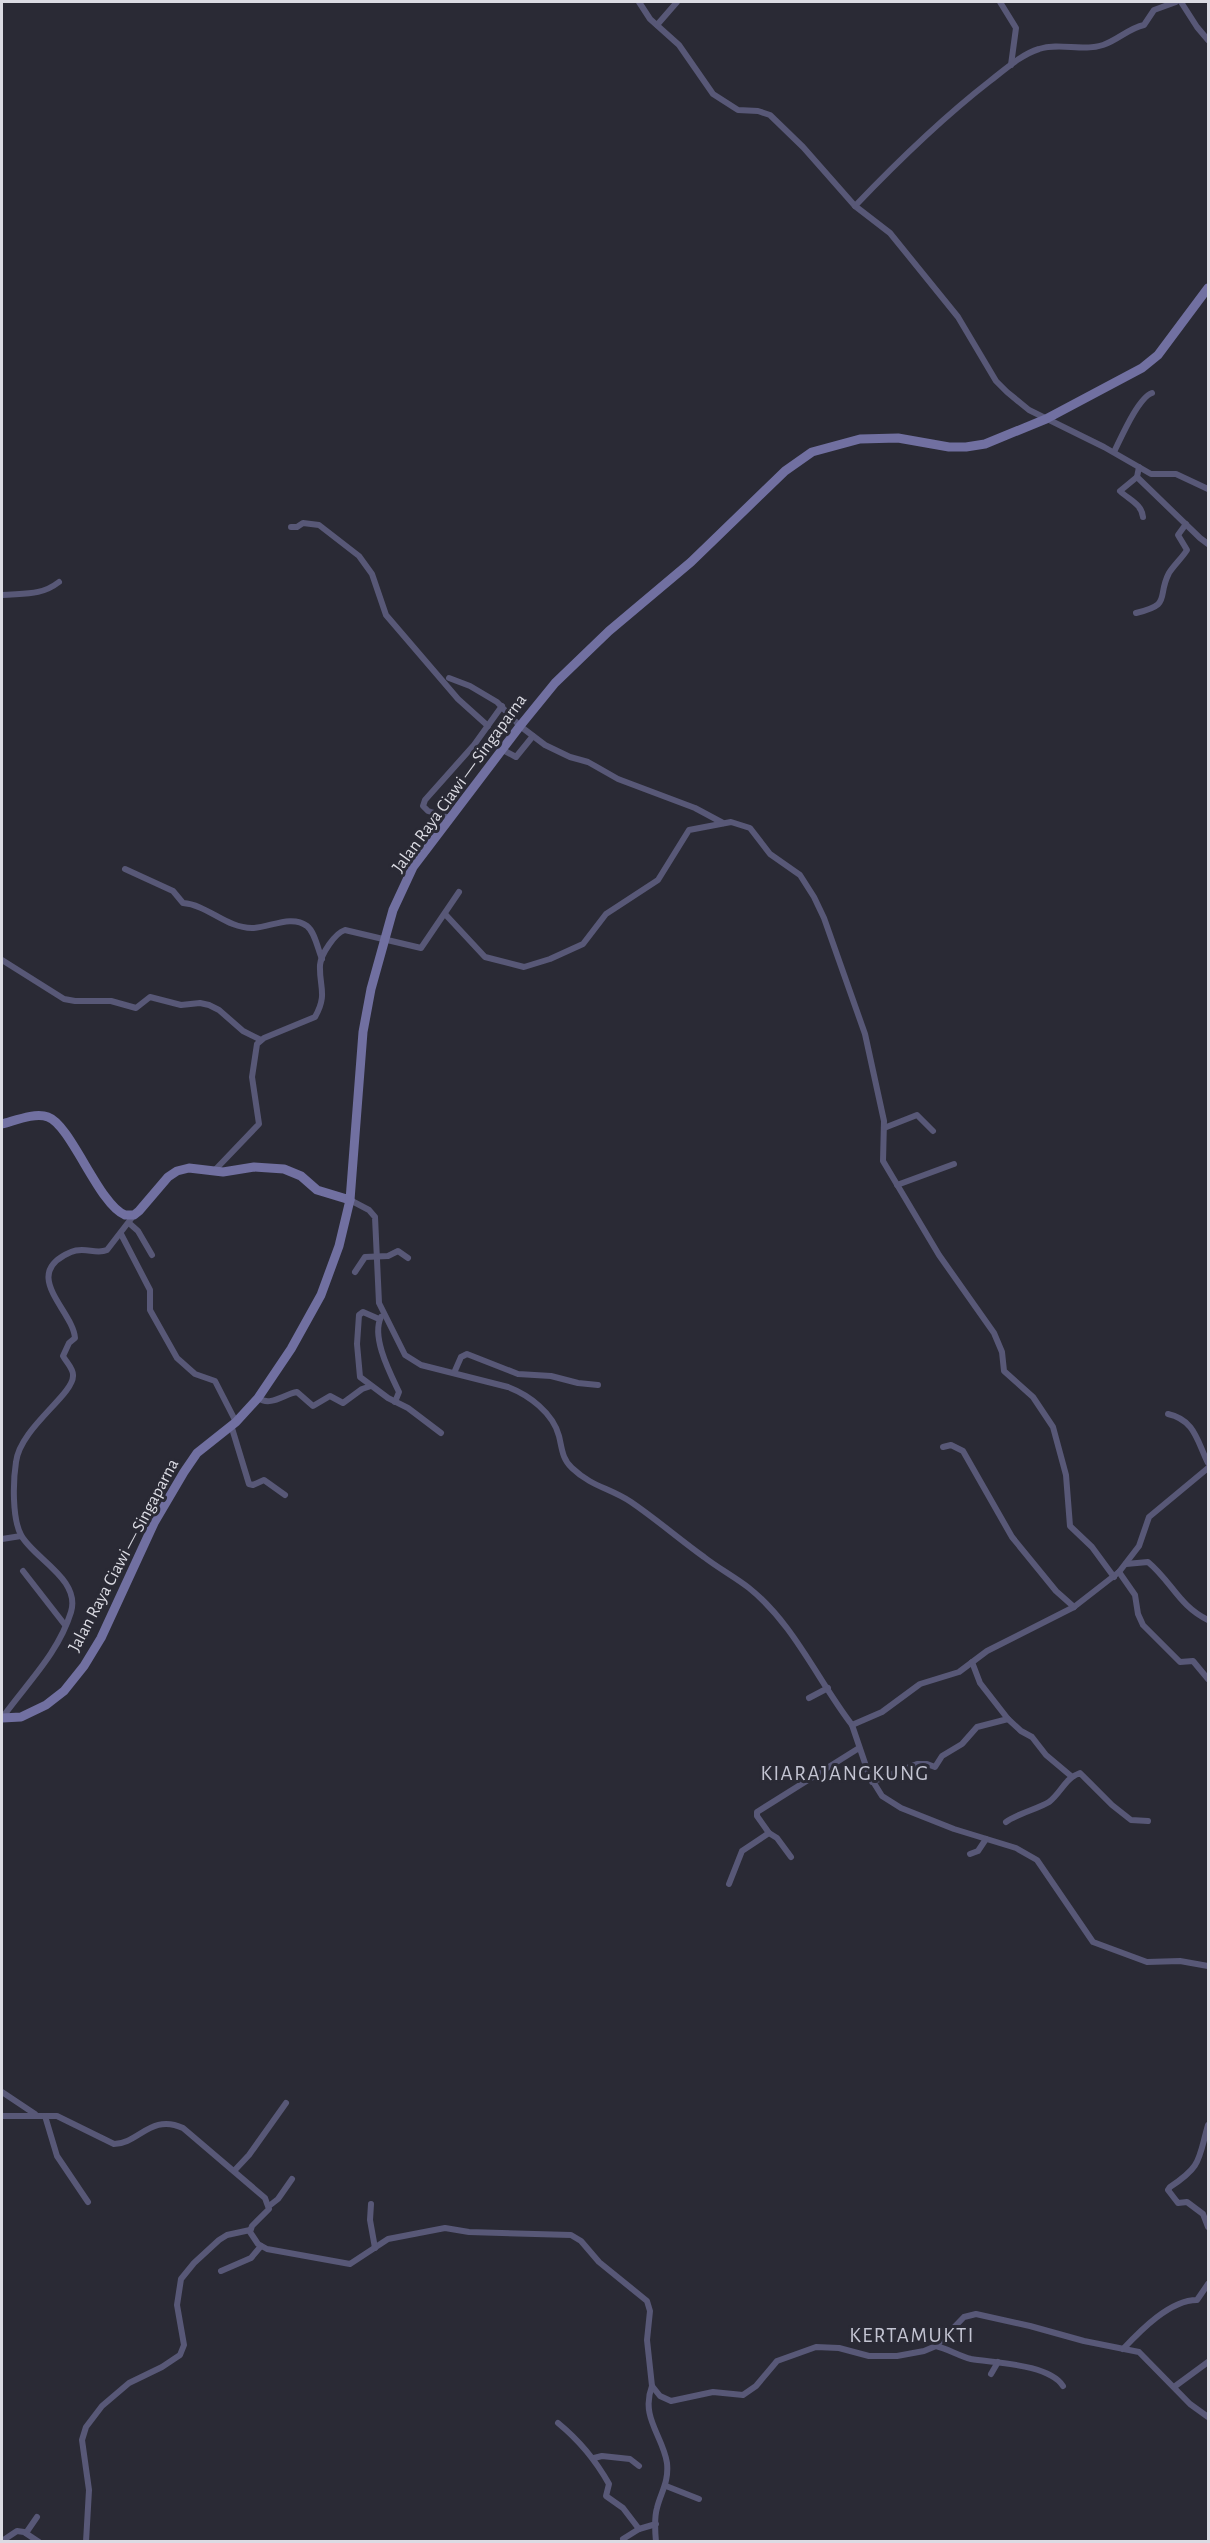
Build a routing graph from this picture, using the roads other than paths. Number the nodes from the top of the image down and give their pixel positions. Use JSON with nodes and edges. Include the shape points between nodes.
{"nodes":[{"id":1,"x":639,"y":2,"type":"edge"},
{"id":2,"x":677,"y":2,"type":"edge"},
{"id":3,"x":1000,"y":2,"type":"edge"},
{"id":4,"x":1176,"y":2,"type":"edge"},
{"id":5,"x":1181,"y":2,"type":"edge"},
{"id":6,"x":657,"y":25,"type":"junction"},
{"id":7,"x":1209,"y":40,"type":"edge"},
{"id":8,"x":1011,"y":65,"type":"junction"},
{"id":9,"x":855,"y":206,"type":"junction"},
{"id":10,"x":1209,"y":288,"type":"edge"},
{"id":11,"x":1152,"y":393,"type":"dead end"},
{"id":12,"x":1046,"y":419,"type":"junction"},
{"id":13,"x":1114,"y":452,"type":"junction"},
{"id":14,"x":1139,"y":468,"type":"junction"},
{"id":15,"x":1137,"y":477,"type":"junction"},
{"id":16,"x":1209,"y":489,"type":"edge"},
{"id":17,"x":1150,"y":508,"type":"dead end"},
{"id":18,"x":1186,"y":524,"type":"junction"},
{"id":19,"x":291,"y":526,"type":"dead end"},
{"id":20,"x":1209,"y":544,"type":"edge"},
{"id":21,"x":59,"y":582,"type":"dead end"},
{"id":22,"x":2,"y":595,"type":"edge"},
{"id":23,"x":1136,"y":613,"type":"dead end"},
{"id":24,"x":449,"y":678,"type":"dead end"},
{"id":25,"x":501,"y":706,"type":"junction"},
{"id":26,"x":488,"y":726,"type":"junction"},
{"id":27,"x":520,"y":726,"type":"junction"},
{"id":28,"x":533,"y":736,"type":"junction"},
{"id":29,"x":503,"y":750,"type":"junction"},
{"id":30,"x":450,"y":818,"type":"junction"},
{"id":31,"x":723,"y":823,"type":"junction"},
{"id":32,"x":125,"y":869,"type":"dead end"},
{"id":33,"x":459,"y":892,"type":"dead end"},
{"id":34,"x":445,"y":914,"type":"junction"},
{"id":35,"x":385,"y":939,"type":"junction"},
{"id":36,"x":322,"y":959,"type":"junction"},
{"id":37,"x":2,"y":960,"type":"edge"},
{"id":38,"x":261,"y":1040,"type":"junction"},
{"id":39,"x":2,"y":1124,"type":"edge"},
{"id":40,"x":884,"y":1128,"type":"junction"},
{"id":41,"x":933,"y":1131,"type":"dead end"},
{"id":42,"x":954,"y":1164,"type":"dead end"},
{"id":43,"x":214,"y":1172,"type":"junction"},
{"id":44,"x":897,"y":1185,"type":"junction"},
{"id":45,"x":350,"y":1200,"type":"junction"},
{"id":46,"x":131,"y":1219,"type":"junction"},
{"id":47,"x":121,"y":1234,"type":"junction"},
{"id":48,"x":152,"y":1255,"type":"dead end"},
{"id":49,"x":376,"y":1255,"type":"junction"},
{"id":50,"x":408,"y":1258,"type":"dead end"},
{"id":51,"x":355,"y":1272,"type":"dead end"},
{"id":52,"x":381,"y":1317,"type":"junction"},
{"id":53,"x":454,"y":1373,"type":"junction"},
{"id":54,"x":598,"y":1384,"type":"dead end"},
{"id":55,"x":371,"y":1386,"type":"junction"},
{"id":56,"x":258,"y":1398,"type":"junction"},
{"id":57,"x":395,"y":1402,"type":"junction"},
{"id":58,"x":1168,"y":1414,"type":"dead end"},
{"id":59,"x":234,"y":1423,"type":"junction"},
{"id":60,"x":441,"y":1433,"type":"dead end"},
{"id":61,"x":943,"y":1447,"type":"dead end"},
{"id":62,"x":1209,"y":1463,"type":"edge"},
{"id":63,"x":1209,"y":1468,"type":"edge"},
{"id":64,"x":285,"y":1495,"type":"dead end"},
{"id":65,"x":21,"y":1536,"type":"junction"},
{"id":66,"x":2,"y":1539,"type":"edge"},
{"id":67,"x":1126,"y":1564,"type":"junction"},
{"id":68,"x":23,"y":1571,"type":"dead end"},
{"id":69,"x":1117,"y":1574,"type":"junction"},
{"id":70,"x":1074,"y":1607,"type":"junction"},
{"id":71,"x":1209,"y":1620,"type":"edge"},
{"id":72,"x":65,"y":1625,"type":"junction"},
{"id":73,"x":972,"y":1662,"type":"junction"},
{"id":74,"x":1209,"y":1679,"type":"edge"},
{"id":75,"x":828,"y":1688,"type":"junction"},
{"id":76,"x":809,"y":1698,"type":"dead end"},
{"id":77,"x":2,"y":1718,"type":"edge"},
{"id":78,"x":1008,"y":1719,"type":"junction"},
{"id":79,"x":852,"y":1725,"type":"junction"},
{"id":80,"x":859,"y":1748,"type":"junction"},
{"id":81,"x":1071,"y":1776,"type":"junction"},
{"id":82,"x":872,"y":1782,"type":"junction"},
{"id":83,"x":1148,"y":1821,"type":"dead end"},
{"id":84,"x":1006,"y":1822,"type":"dead end"},
{"id":85,"x":770,"y":1833,"type":"junction"},
{"id":86,"x":986,"y":1839,"type":"junction"},
{"id":87,"x":970,"y":1854,"type":"dead end"},
{"id":88,"x":791,"y":1857,"type":"dead end"},
{"id":89,"x":729,"y":1884,"type":"dead end"},
{"id":90,"x":1209,"y":1966,"type":"edge"},
{"id":91,"x":2,"y":2094,"type":"edge"},
{"id":92,"x":286,"y":2103,"type":"dead end"},
{"id":93,"x":2,"y":2116,"type":"edge"},
{"id":94,"x":42,"y":2116,"type":"junction"},
{"id":95,"x":1209,"y":2126,"type":"edge"},
{"id":96,"x":234,"y":2171,"type":"junction"},
{"id":97,"x":292,"y":2179,"type":"dead end"},
{"id":98,"x":88,"y":2202,"type":"dead end"},
{"id":99,"x":371,"y":2204,"type":"dead end"},
{"id":100,"x":269,"y":2206,"type":"junction"},
{"id":101,"x":1209,"y":2227,"type":"edge"},
{"id":102,"x":250,"y":2230,"type":"junction"},
{"id":103,"x":261,"y":2246,"type":"junction"},
{"id":104,"x":375,"y":2248,"type":"junction"},
{"id":105,"x":221,"y":2271,"type":"dead end"},
{"id":106,"x":1209,"y":2284,"type":"edge"},
{"id":107,"x":936,"y":2346,"type":"junction"},
{"id":108,"x":1123,"y":2349,"type":"junction"},
{"id":109,"x":998,"y":2361,"type":"junction"},
{"id":110,"x":1209,"y":2362,"type":"edge"},
{"id":111,"x":991,"y":2374,"type":"dead end"},
{"id":112,"x":652,"y":2386,"type":"junction"},
{"id":113,"x":1062,"y":2386,"type":"dead end"},
{"id":114,"x":1174,"y":2387,"type":"junction"},
{"id":115,"x":1209,"y":2417,"type":"edge"},
{"id":116,"x":558,"y":2424,"type":"dead end"},
{"id":117,"x":594,"y":2458,"type":"junction"},
{"id":118,"x":639,"y":2466,"type":"dead end"},
{"id":119,"x":666,"y":2486,"type":"junction"},
{"id":120,"x":699,"y":2499,"type":"dead end"},
{"id":121,"x":37,"y":2517,"type":"dead end"},
{"id":122,"x":656,"y":2524,"type":"junction"},
{"id":123,"x":639,"y":2529,"type":"junction"},
{"id":124,"x":26,"y":2533,"type":"junction"},
{"id":125,"x":624,"y":2539,"type":"dead end"},
{"id":126,"x":2,"y":2541,"type":"edge"},
{"id":127,"x":39,"y":2541,"type":"edge"},
{"id":128,"x":86,"y":2541,"type":"edge"},
{"id":129,"x":656,"y":2541,"type":"edge"}],
"edges":[{"from":1,"to":6,"type":"street"},
{"from":2,"to":6,"type":"street"},
{"from":3,"to":8,"type":"street","via":[[1016,28]]},
{"from":4,"to":8,"type":"street","via":[[1154,10],[1144,25],[1105,44],[1087,49],[1043,48]]},
{"from":5,"to":7,"type":"street"},
{"from":6,"to":9,"type":"street","via":[[679,45],[713,94],[738,110],[770,116]]},
{"from":8,"to":9,"type":"street","via":[[950,112]]},
{"from":9,"to":12,"type":"street","via":[[886,229],[907,252],[962,322],[1001,387]]},
{"from":10,"to":12,"type":"main road","name":"Jalan Raya Ciawi — Singaparna","via":[[1158,355],[1142,368]]},
{"from":11,"to":13,"type":"street","via":[[1146,395]]},
{"from":12,"to":13,"type":"street"},
{"from":12,"to":27,"type":"main road","name":"Jalan Raya Ciawi — Singaparna","via":[[985,444],[966,447],[909,439],[860,439],[812,452],[785,471],[691,562],[571,667]]},
{"from":13,"to":14,"type":"street"},
{"from":14,"to":15,"type":"street"},
{"from":14,"to":16,"type":"street","via":[[1151,474],[1178,474]]},
{"from":15,"to":17,"type":"street","via":[[1120,491],[1134,501],[1142,514]]},
{"from":15,"to":18,"type":"street"},
{"from":18,"to":20,"type":"street"},
{"from":18,"to":23,"type":"street","via":[[1178,535],[1187,550],[1170,572],[1162,601]]},
{"from":19,"to":26,"type":"street","via":[[319,525],[359,556],[372,574],[386,615],[458,699]]},
{"from":21,"to":22,"type":"street","via":[[37,594]]},
{"from":24,"to":25,"type":"street"},
{"from":25,"to":26,"type":"street"},
{"from":25,"to":27,"type":"street"},
{"from":26,"to":30,"type":"street","via":[[424,802],[428,811]]},
{"from":27,"to":28,"type":"street"},
{"from":27,"to":29,"type":"main road","name":"Jalan Raya Ciawi — Singaparna"},
{"from":28,"to":29,"type":"street","via":[[516,757]]},
{"from":28,"to":31,"type":"street","via":[[618,779],[695,808]]},
{"from":29,"to":30,"type":"main road","name":"Jalan Raya Ciawi — Singaparna"},
{"from":30,"to":35,"type":"main road","name":"Jalan Raya Ciawi — Singaparna","via":[[410,872]]},
{"from":31,"to":34,"type":"street","via":[[687,831],[657,881],[606,914],[583,944],[550,959],[521,968],[486,958]]},
{"from":31,"to":40,"type":"street","via":[[750,828],[770,854],[800,875],[814,897],[865,1034]]},
{"from":32,"to":36,"type":"street","via":[[173,891],[183,903],[196,904],[234,925],[252,928],[297,921],[310,930]]},
{"from":33,"to":34,"type":"street"},
{"from":34,"to":35,"type":"street","via":[[421,948]]},
{"from":35,"to":36,"type":"street","via":[[343,930]]},
{"from":35,"to":45,"type":"main road","name":"Jalan Raya Ciawi — Singaparna","via":[[361,1046]]},
{"from":36,"to":38,"type":"street","via":[[323,994],[315,1017]]},
{"from":37,"to":38,"type":"street","via":[[64,999],[111,1001],[136,1008],[150,997],[183,1005],[204,1003]]},
{"from":38,"to":43,"type":"street","via":[[256,1046],[252,1077],[259,1124]]},
{"from":39,"to":46,"type":"main road","via":[[40,1116],[50,1118],[117,1210]]},
{"from":40,"to":41,"type":"street","via":[[918,1115]]},
{"from":40,"to":44,"type":"street","via":[[882,1160]]},
{"from":42,"to":44,"type":"street"},
{"from":43,"to":45,"type":"main road","via":[[254,1167],[284,1169],[301,1176],[317,1190]]},
{"from":43,"to":46,"type":"main road","via":[[189,1168],[177,1171]]},
{"from":44,"to":69,"type":"street","via":[[939,1256],[994,1333],[1005,1371],[1033,1397],[1049,1421],[1066,1475],[1070,1526]]},
{"from":45,"to":49,"type":"street","via":[[375,1217]]},
{"from":45,"to":56,"type":"main road","name":"Jalan Raya Ciawi — Singaparna","via":[[321,1295]]},
{"from":46,"to":47,"type":"street"},
{"from":46,"to":48,"type":"street"},
{"from":47,"to":59,"type":"street","via":[[150,1290],[150,1310],[178,1360],[195,1374],[215,1381]]},
{"from":47,"to":65,"type":"street","via":[[105,1252],[71,1252],[56,1261],[48,1274],[55,1300],[74,1331],[75,1338],[63,1356],[73,1377],[32,1427],[17,1458],[14,1502]]},
{"from":49,"to":50,"type":"street","via":[[398,1251]]},
{"from":49,"to":51,"type":"street","via":[[363,1259]]},
{"from":49,"to":52,"type":"street"},
{"from":52,"to":53,"type":"street","via":[[410,1360]]},
{"from":52,"to":55,"type":"street","via":[[363,1312],[358,1319],[360,1377]]},
{"from":52,"to":57,"type":"street","via":[[382,1352],[399,1392]]},
{"from":53,"to":54,"type":"street","via":[[466,1354],[518,1374]]},
{"from":53,"to":75,"type":"street","via":[[508,1387],[534,1402],[554,1424],[563,1456],[571,1467],[593,1485],[632,1503],[748,1587],[770,1608]]},
{"from":55,"to":56,"type":"street","via":[[341,1403],[330,1396],[312,1406],[297,1392],[272,1401]]},
{"from":55,"to":57,"type":"street"},
{"from":56,"to":59,"type":"main road","name":"Jalan Raya Ciawi — Singaparna"},
{"from":57,"to":60,"type":"street"},
{"from":58,"to":62,"type":"street","via":[[1189,1424]]},
{"from":59,"to":64,"type":"street","via":[[249,1484],[264,1480]]},
{"from":59,"to":77,"type":"main road","name":"Jalan Raya Ciawi — Singaparna","via":[[195,1455],[154,1523],[84,1666],[64,1691],[46,1705],[21,1717]]},
{"from":61,"to":70,"type":"street","via":[[951,1445],[963,1451],[1012,1537]]},
{"from":63,"to":67,"type":"street","via":[[1149,1517],[1139,1546]]},
{"from":65,"to":66,"type":"street"},
{"from":65,"to":72,"type":"street","via":[[53,1566],[70,1591],[73,1602]]},
{"from":67,"to":69,"type":"street"},
{"from":67,"to":71,"type":"street","via":[[1148,1562],[1180,1601]]},
{"from":68,"to":72,"type":"street"},
{"from":69,"to":70,"type":"street"},
{"from":69,"to":74,"type":"street","via":[[1135,1595],[1138,1617],[1145,1629],[1180,1662],[1193,1661]]},
{"from":70,"to":73,"type":"street"},
{"from":72,"to":77,"type":"street","via":[[47,1662]]},
{"from":73,"to":78,"type":"street","via":[[980,1683]]},
{"from":73,"to":79,"type":"street","via":[[952,1675],[920,1684],[882,1712]]},
{"from":75,"to":76,"type":"street"},
{"from":75,"to":79,"type":"street"},
{"from":78,"to":81,"type":"street"},
{"from":78,"to":82,"type":"street","via":[[977,1727],[962,1744],[942,1756],[935,1767],[916,1764]]},
{"from":79,"to":80,"type":"street"},
{"from":80,"to":82,"type":"street"},
{"from":80,"to":85,"type":"street","via":[[757,1812]]},
{"from":81,"to":83,"type":"street","via":[[1084,1774],[1134,1822]]},
{"from":81,"to":84,"type":"street","via":[[1048,1803]]},
{"from":82,"to":86,"type":"street","via":[[890,1803]]},
{"from":85,"to":88,"type":"street"},
{"from":85,"to":89,"type":"street","via":[[742,1851]]},
{"from":86,"to":87,"type":"street","via":[[978,1851]]},
{"from":86,"to":90,"type":"street","via":[[1017,1848],[1037,1860],[1093,1942],[1147,1962],[1180,1961]]},
{"from":91,"to":94,"type":"street"},
{"from":92,"to":96,"type":"street"},
{"from":93,"to":94,"type":"street"},
{"from":94,"to":96,"type":"street","via":[[63,2117],[114,2144],[153,2126],[178,2126]]},
{"from":94,"to":98,"type":"street","via":[[57,2156]]},
{"from":95,"to":101,"type":"street","via":[[1194,2170],[1168,2190],[1178,2203],[1187,2202],[1203,2214]]},
{"from":96,"to":100,"type":"street"},
{"from":97,"to":100,"type":"street"},
{"from":99,"to":104,"type":"street"},
{"from":100,"to":102,"type":"street"},
{"from":102,"to":103,"type":"street"},
{"from":102,"to":128,"type":"street","via":[[219,2240],[185,2272],[179,2283],[177,2305],[183,2351],[162,2367],[129,2383],[86,2427],[82,2440],[89,2490]]},
{"from":103,"to":104,"type":"street","via":[[344,2264],[356,2262]]},
{"from":103,"to":105,"type":"street","via":[[251,2258]]},
{"from":104,"to":112,"type":"street","via":[[392,2237],[445,2228],[575,2237],[649,2305],[646,2340]]},
{"from":106,"to":108,"type":"street","via":[[1197,2300],[1185,2300],[1157,2316]]},
{"from":107,"to":108,"type":"street","via":[[964,2317],[976,2314]]},
{"from":107,"to":109,"type":"street","via":[[969,2358]]},
{"from":107,"to":112,"type":"street","via":[[897,2356],[869,2356],[816,2347],[777,2361],[743,2395],[712,2392],[671,2401]]},
{"from":108,"to":114,"type":"street","via":[[1143,2354]]},
{"from":109,"to":111,"type":"street"},
{"from":109,"to":113,"type":"street","via":[[1043,2370]]},
{"from":110,"to":114,"type":"street"},
{"from":112,"to":119,"type":"street","via":[[650,2416],[666,2460]]},
{"from":114,"to":115,"type":"street"},
{"from":116,"to":117,"type":"street"},
{"from":117,"to":118,"type":"street","via":[[630,2459]]},
{"from":117,"to":123,"type":"street","via":[[609,2484],[606,2496],[623,2508]]},
{"from":119,"to":120,"type":"street"},
{"from":119,"to":122,"type":"street","via":[[656,2511]]},
{"from":121,"to":124,"type":"street"},
{"from":122,"to":123,"type":"street"},
{"from":122,"to":129,"type":"street"},
{"from":123,"to":125,"type":"street"},
{"from":124,"to":126,"type":"street","via":[[17,2531]]},
{"from":124,"to":127,"type":"street"}]}
